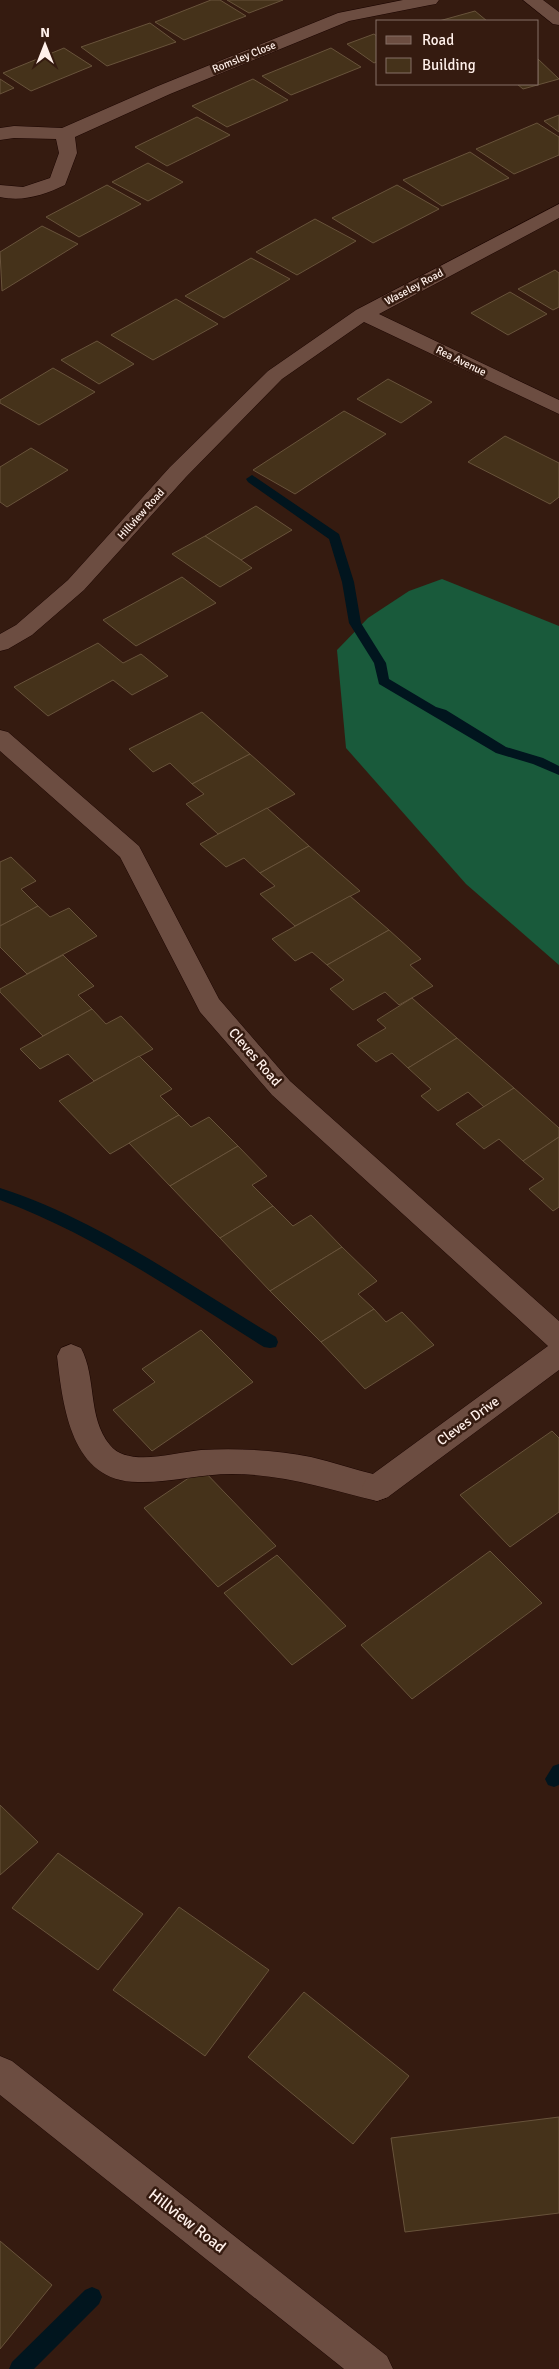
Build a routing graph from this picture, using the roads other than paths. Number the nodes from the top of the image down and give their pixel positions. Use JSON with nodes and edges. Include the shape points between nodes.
{"nodes":[{"id":1,"x":430,"y":0,"type":"edge"},
{"id":2,"x":532,"y":0,"type":"edge"},
{"id":3,"x":559,"y":20,"type":"edge"},
{"id":4,"x":0,"y":134,"type":"edge"},
{"id":5,"x":65,"y":134,"type":"junction"},
{"id":6,"x":0,"y":191,"type":"edge"},
{"id":7,"x":559,"y":210,"type":"edge"},
{"id":8,"x":362,"y":314,"type":"junction"},
{"id":9,"x":275,"y":375,"type":"joint"},
{"id":10,"x":559,"y":408,"type":"edge"},
{"id":11,"x":0,"y":644,"type":"edge"},
{"id":12,"x":0,"y":738,"type":"edge"},
{"id":13,"x":559,"y":1338,"type":"edge"},
{"id":14,"x":559,"y":1354,"type":"edge"},
{"id":15,"x":71,"y":1356,"type":"dead end"},
{"id":16,"x":0,"y":2073,"type":"edge"},
{"id":17,"x":374,"y":2369,"type":"edge"}],
"edges":[{"from":1,"to":5,"type":"street","name":"Romsley Close","via":[[344,17]]},
{"from":2,"to":3,"type":"street"},
{"from":4,"to":5,"type":"street","name":"Romsley Close"},
{"from":5,"to":6,"type":"street","via":[[68,153],[58,181],[35,192]]},
{"from":7,"to":8,"type":"street","name":"Waseley Road"},
{"from":8,"to":9,"type":"street","name":"Waseley Road"},
{"from":8,"to":10,"type":"street","name":"Rea Avenue"},
{"from":9,"to":11,"type":"street","name":"Hillview Road","via":[[178,472],[76,585],[24,630]]},
{"from":12,"to":13,"type":"street","name":"Cleves Road","via":[[130,852],[209,1005],[281,1088]]},
{"from":14,"to":15,"type":"street","name":"Cleves Drive","via":[[377,1488],[274,1464],[203,1462],[142,1469],[124,1469],[109,1464],[83,1425]]},
{"from":16,"to":17,"type":"street","name":"Hillview Road"}]}
